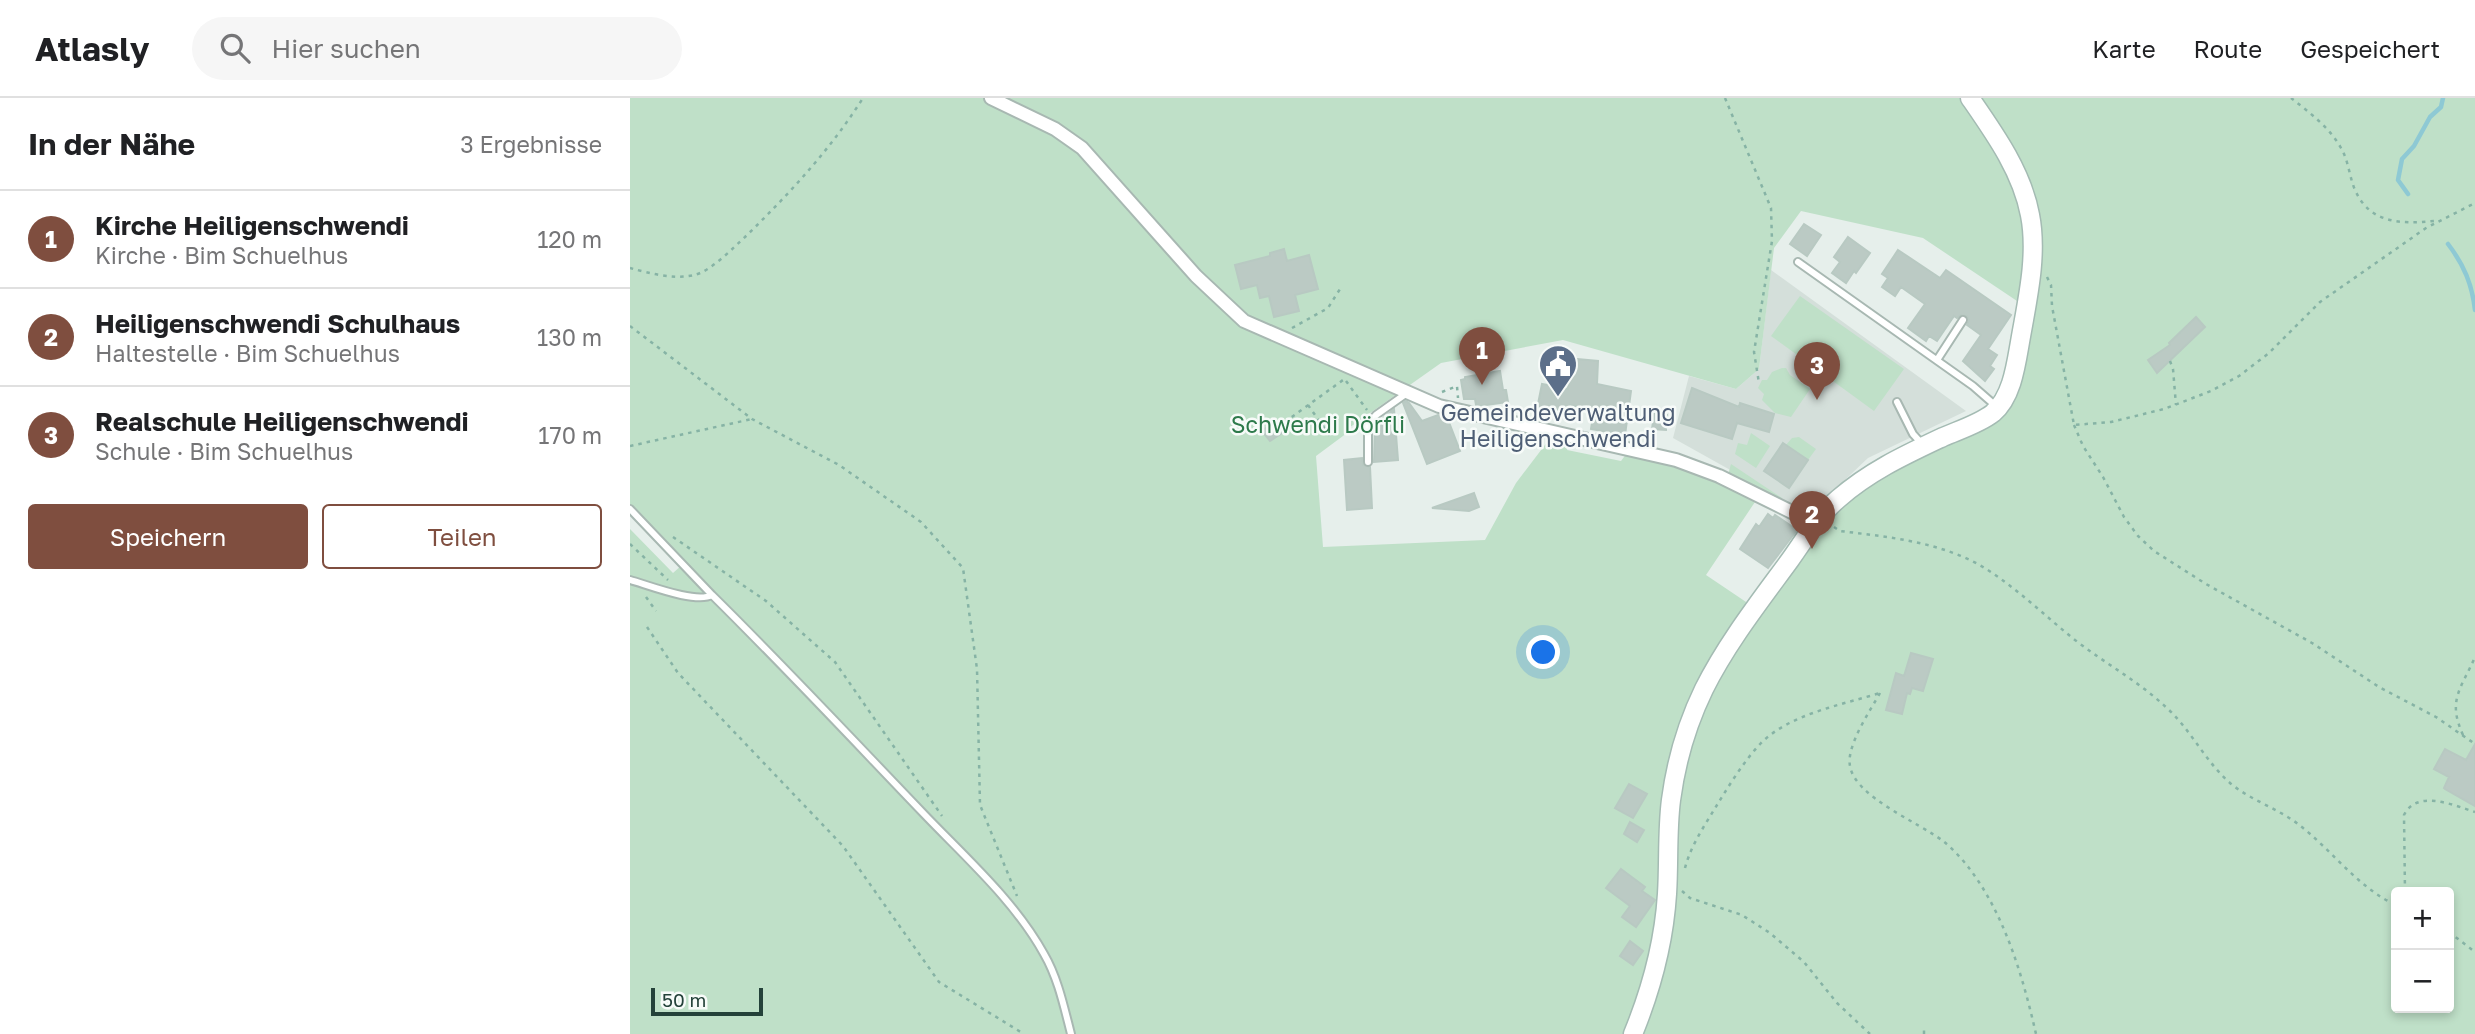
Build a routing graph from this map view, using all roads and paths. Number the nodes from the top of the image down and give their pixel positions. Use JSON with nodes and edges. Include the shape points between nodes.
{"nodes":[{"id":1,"x":863,"y":98,"type":"edge"},
{"id":2,"x":990,"y":98,"type":"edge"},
{"id":3,"x":1725,"y":98,"type":"edge"},
{"id":4,"x":1970,"y":98,"type":"edge"},
{"id":5,"x":2291,"y":98,"type":"edge"},
{"id":6,"x":2475,"y":203,"type":"edge"},
{"id":7,"x":2437,"y":221,"type":"junction"},
{"id":8,"x":1798,"y":262,"type":"dead end"},
{"id":9,"x":2031,"y":266,"type":"junction"},
{"id":10,"x":630,"y":268,"type":"edge"},
{"id":11,"x":1340,"y":289,"type":"dead end"},
{"id":12,"x":1963,"y":320,"type":"dead end"},
{"id":13,"x":630,"y":326,"type":"edge"},
{"id":14,"x":1278,"y":335,"type":"junction"},
{"id":15,"x":1937,"y":360,"type":"junction"},
{"id":16,"x":2170,"y":361,"type":"dead end"},
{"id":17,"x":1759,"y":383,"type":"dead end"},
{"id":18,"x":1407,"y":393,"type":"junction"},
{"id":19,"x":1897,"y":402,"type":"dead end"},
{"id":20,"x":1308,"y":405,"type":"junction"},
{"id":21,"x":2176,"y":405,"type":"junction"},
{"id":22,"x":1998,"y":408,"type":"junction"},
{"id":23,"x":1367,"y":410,"type":"dead end"},
{"id":24,"x":752,"y":419,"type":"junction"},
{"id":25,"x":2074,"y":425,"type":"junction"},
{"id":26,"x":1278,"y":427,"type":"dead end"},
{"id":27,"x":1332,"y":439,"type":"dead end"},
{"id":28,"x":630,"y":446,"type":"edge"},
{"id":29,"x":1924,"y":446,"type":"junction"},
{"id":30,"x":1368,"y":462,"type":"dead end"},
{"id":31,"x":630,"y":509,"type":"edge"},
{"id":32,"x":1818,"y":521,"type":"junction"},
{"id":33,"x":664,"y":531,"type":"dead end"},
{"id":34,"x":630,"y":544,"type":"edge"},
{"id":35,"x":630,"y":580,"type":"edge"},
{"id":36,"x":639,"y":595,"type":"dead end"},
{"id":37,"x":683,"y":595,"type":"junction"},
{"id":38,"x":712,"y":595,"type":"junction"},
{"id":39,"x":656,"y":611,"type":"dead end"},
{"id":40,"x":647,"y":627,"type":"dead end"},
{"id":41,"x":2475,"y":657,"type":"edge"},
{"id":42,"x":2464,"y":736,"type":"junction"},
{"id":43,"x":2475,"y":744,"type":"edge"},
{"id":44,"x":2475,"y":811,"type":"edge"},
{"id":45,"x":942,"y":816,"type":"dead end"},
{"id":46,"x":1683,"y":878,"type":"dead end"},
{"id":47,"x":1677,"y":886,"type":"dead end"},
{"id":48,"x":2404,"y":887,"type":"edge"},
{"id":49,"x":2391,"y":902,"type":"edge"},
{"id":50,"x":1020,"y":904,"type":"dead end"},
{"id":51,"x":2454,"y":936,"type":"edge"},
{"id":52,"x":2475,"y":952,"type":"edge"},
{"id":53,"x":1024,"y":1034,"type":"edge"},
{"id":54,"x":1071,"y":1034,"type":"edge"},
{"id":55,"x":1633,"y":1034,"type":"edge"},
{"id":56,"x":1870,"y":1034,"type":"edge"},
{"id":57,"x":2036,"y":1034,"type":"edge"}],
"edges":[{"from":1,"to":10,"type":"path","via":[[809,172],[716,262],[696,275],[682,276]]},
{"from":2,"to":14,"type":"street","via":[[1075,142],[1228,309]]},
{"from":3,"to":17,"type":"path","via":[[1771,208],[1772,241],[1754,352]]},
{"from":4,"to":9,"type":"street","via":[[2020,181],[2030,215]]},
{"from":5,"to":7,"type":"path","via":[[2340,145],[2364,206],[2387,221]]},
{"from":6,"to":7,"type":"path"},
{"from":7,"to":21,"type":"path","via":[[2320,302],[2249,370]]},
{"from":8,"to":15,"type":"lane"},
{"from":9,"to":22,"type":"street","via":[[2017,361]]},
{"from":9,"to":25,"type":"path","via":[[2045,273],[2051,285]]},
{"from":11,"to":14,"type":"path","via":[[1328,308]]},
{"from":12,"to":15,"type":"lane"},
{"from":13,"to":24,"type":"path"},
{"from":14,"to":18,"type":"street"},
{"from":15,"to":22,"type":"lane"},
{"from":16,"to":21,"type":"path"},
{"from":18,"to":30,"type":"lane","via":[[1368,424]]},
{"from":18,"to":32,"type":"street","via":[[1459,412],[1676,460]]},
{"from":19,"to":29,"type":"lane"},
{"from":20,"to":23,"type":"path","via":[[1345,379]]},
{"from":20,"to":26,"type":"path"},
{"from":20,"to":27,"type":"path"},
{"from":21,"to":25,"type":"path","via":[[2128,418]]},
{"from":22,"to":29,"type":"street"},
{"from":24,"to":28,"type":"path"},
{"from":24,"to":50,"type":"path","via":[[839,465],[921,522],[963,568],[977,669],[980,805]]},
{"from":25,"to":42,"type":"path","via":[[2124,517],[2154,551]]},
{"from":29,"to":32,"type":"street","via":[[1860,480]]},
{"from":31,"to":38,"type":"lane"},
{"from":32,"to":49,"type":"path","via":[[1840,531],[1918,542],[1989,571],[2137,682],[2176,718],[2237,788],[2298,824]]},
{"from":32,"to":55,"type":"street","via":[[1722,659],[1688,725],[1671,799],[1662,934]]},
{"from":33,"to":45,"type":"path","via":[[766,601],[835,662]]},
{"from":34,"to":37,"type":"path"},
{"from":35,"to":37,"type":"lane"},
{"from":36,"to":39,"type":"path","via":[[648,598]]},
{"from":37,"to":38,"type":"lane"},
{"from":38,"to":54,"type":"lane","via":[[1017,915],[1045,955]]},
{"from":40,"to":53,"type":"path","via":[[678,673],[844,846],[939,982]]},
{"from":41,"to":42,"type":"path","via":[[2455,707]]},
{"from":42,"to":43,"type":"path"},
{"from":44,"to":48,"type":"path","via":[[2426,800],[2408,807],[2404,815]]},
{"from":46,"to":57,"type":"path","via":[[1701,833],[1762,742],[1796,721],[1880,693],[1852,746],[1849,764],[1854,779],[1875,798],[1943,841],[1968,867],[2013,951]]},
{"from":47,"to":56,"type":"path","via":[[1690,898],[1742,915],[1770,933],[1804,962]]},
{"from":51,"to":52,"type":"path"}]}
